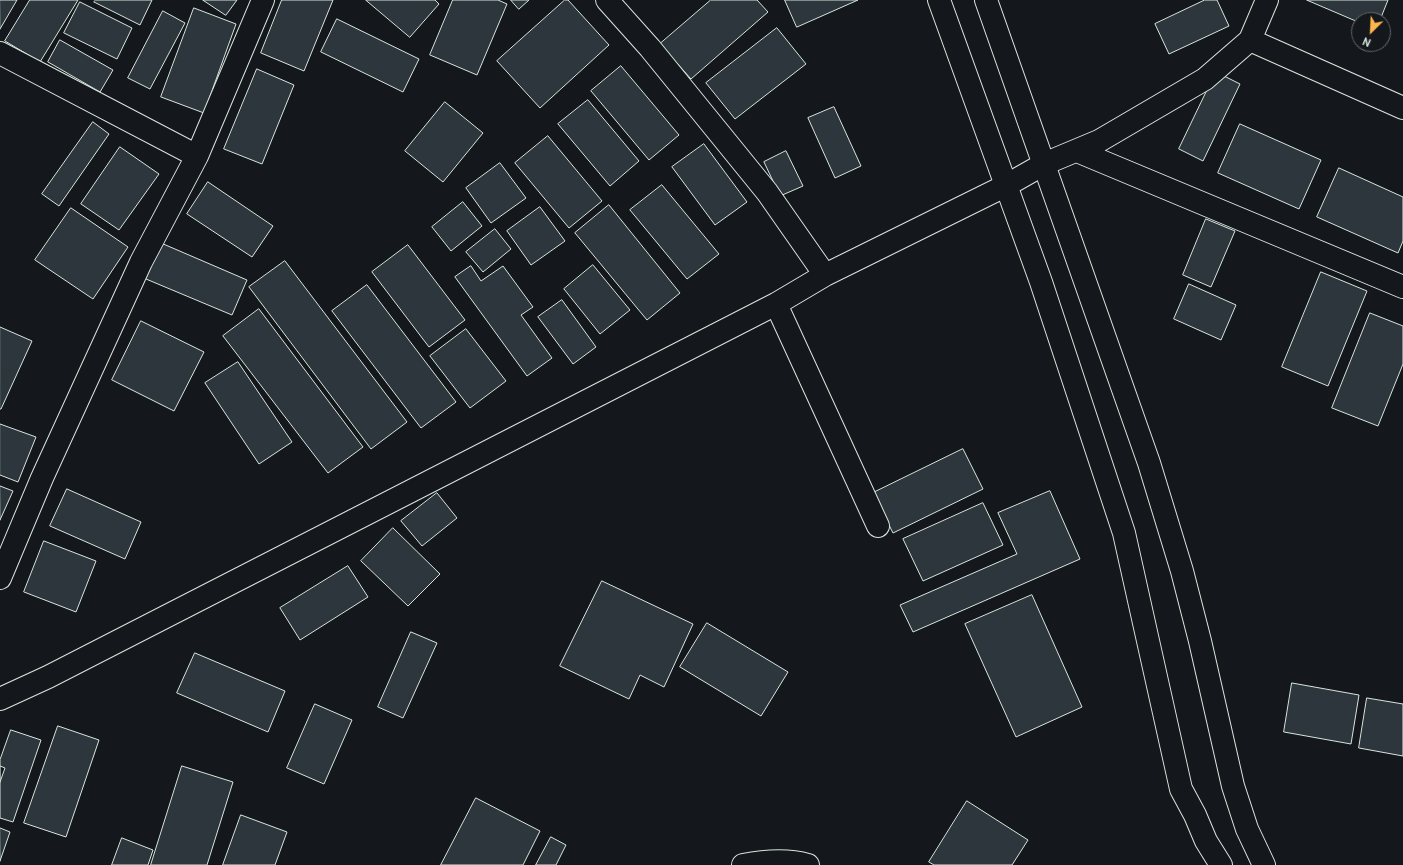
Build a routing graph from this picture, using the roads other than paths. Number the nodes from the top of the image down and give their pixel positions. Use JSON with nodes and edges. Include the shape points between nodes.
{"nodes":[{"id":1,"x":263,"y":0,"type":"edge"},
{"id":2,"x":607,"y":0,"type":"edge"},
{"id":3,"x":939,"y":0,"type":"edge"},
{"id":4,"x":986,"y":0,"type":"edge"},
{"id":5,"x":1267,"y":0,"type":"edge"},
{"id":6,"x":1250,"y":40,"type":"junction"},
{"id":7,"x":0,"y":53,"type":"edge"},
{"id":8,"x":1403,"y":108,"type":"edge"},
{"id":9,"x":1077,"y":151,"type":"junction"},
{"id":10,"x":197,"y":156,"type":"junction"},
{"id":11,"x":1044,"y":164,"type":"junction"},
{"id":12,"x":1007,"y":185,"type":"junction"},
{"id":13,"x":825,"y":275,"type":"junction"},
{"id":14,"x":1403,"y":287,"type":"edge"},
{"id":15,"x":776,"y":304,"type":"junction"},
{"id":16,"x":878,"y":526,"type":"dead end"},
{"id":17,"x":0,"y":578,"type":"edge"},
{"id":18,"x":0,"y":699,"type":"edge"},
{"id":19,"x":743,"y":865,"type":"edge"},
{"id":20,"x":808,"y":865,"type":"edge"},
{"id":21,"x":1221,"y":865,"type":"edge"},
{"id":22,"x":1264,"y":865,"type":"edge"}],
"edges":[{"from":1,"to":10,"type":"street"},
{"from":2,"to":13,"type":"street","via":[[650,48],[767,192]]},
{"from":3,"to":12,"type":"street"},
{"from":4,"to":11,"type":"street"},
{"from":5,"to":6,"type":"street"},
{"from":6,"to":8,"type":"street"},
{"from":6,"to":9,"type":"street","via":[[1205,79],[1099,141]]},
{"from":7,"to":10,"type":"street"},
{"from":9,"to":11,"type":"street"},
{"from":9,"to":14,"type":"street"},
{"from":10,"to":17,"type":"street","via":[[141,262],[42,478]]},
{"from":11,"to":12,"type":"street"},
{"from":11,"to":22,"type":"street","via":[[1151,470],[1184,578],[1233,786],[1247,829]]},
{"from":12,"to":13,"type":"street"},
{"from":12,"to":21,"type":"street","via":[[1124,533],[1181,788],[1206,841]]},
{"from":13,"to":15,"type":"street"},
{"from":15,"to":16,"type":"street"},
{"from":15,"to":18,"type":"street","via":[[48,677]]},
{"from":19,"to":20,"type":"street","via":[[760,862],[797,862]]}]}
